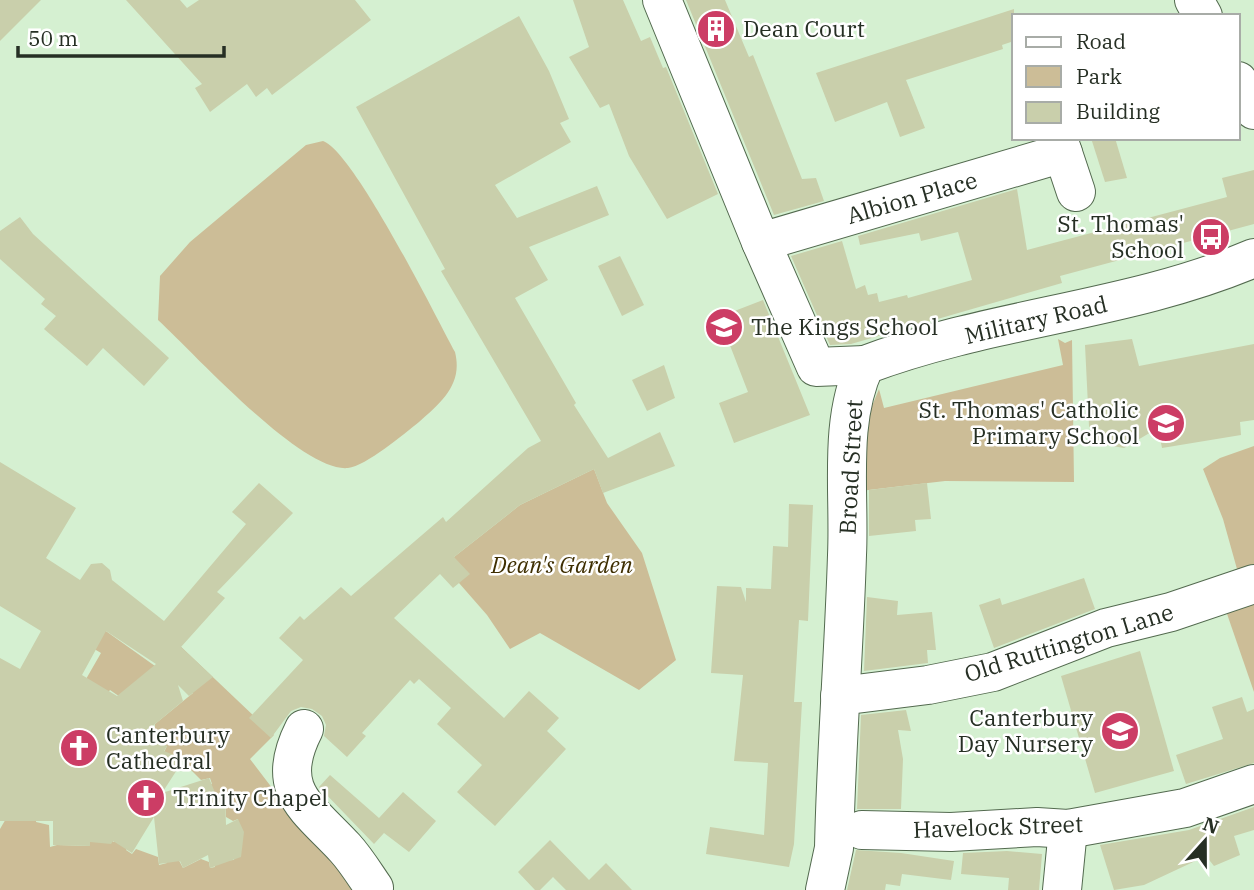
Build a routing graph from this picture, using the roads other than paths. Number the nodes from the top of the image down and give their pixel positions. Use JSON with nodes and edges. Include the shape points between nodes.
{"nodes":[{"id":1,"x":662,"y":0,"type":"edge"},
{"id":2,"x":1060,"y":146,"type":"edge"},
{"id":3,"x":1076,"y":192,"type":"dead end"},
{"id":4,"x":761,"y":242,"type":"junction"},
{"id":5,"x":1254,"y":258,"type":"edge"},
{"id":6,"x":1254,"y":272,"type":"edge"},
{"id":7,"x":1207,"y":278,"type":"junction"},
{"id":8,"x":865,"y":365,"type":"junction"},
{"id":9,"x":1254,"y":584,"type":"edge"},
{"id":10,"x":839,"y":696,"type":"junction"},
{"id":11,"x":304,"y":729,"type":"dead end"},
{"id":12,"x":1254,"y":784,"type":"edge"},
{"id":13,"x":1068,"y":829,"type":"junction"},
{"id":14,"x":862,"y":830,"type":"dead end"},
{"id":15,"x":374,"y":889,"type":"edge"},
{"id":16,"x":825,"y":890,"type":"edge"},
{"id":17,"x":1062,"y":890,"type":"edge"}],
"edges":[{"from":1,"to":4,"type":"main road","name":"Broad Street"},
{"from":2,"to":3,"type":"main road"},
{"from":2,"to":4,"type":"main road","name":"Albion Place"},
{"from":4,"to":8,"type":"main road","name":"Broad Street","via":[[817,367]]},
{"from":5,"to":7,"type":"main road","name":"Military Road"},
{"from":6,"to":7,"type":"main road","name":"Military Road"},
{"from":7,"to":8,"type":"main road","name":"Military Road","via":[[908,349]]},
{"from":8,"to":10,"type":"main road","name":"Broad Street","via":[[854,389],[849,430]]},
{"from":9,"to":10,"type":"main road","name":"Old Ruttington Lane","via":[[1106,628],[993,672]]},
{"from":10,"to":16,"type":"main road","name":"Broad Street","via":[[834,848]]},
{"from":11,"to":15,"type":"main road","via":[[292,753],[292,781],[307,810],[347,850]]},
{"from":12,"to":13,"type":"main road","name":"Havelock Street","via":[[1185,808]]},
{"from":13,"to":14,"type":"main road","name":"Havelock Street"},
{"from":13,"to":17,"type":"main road"}]}
